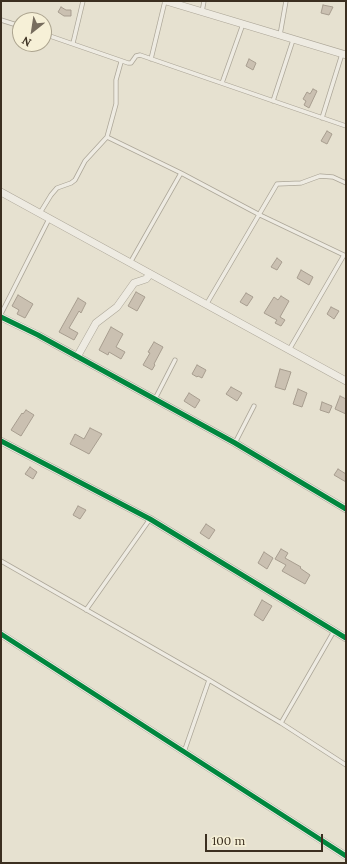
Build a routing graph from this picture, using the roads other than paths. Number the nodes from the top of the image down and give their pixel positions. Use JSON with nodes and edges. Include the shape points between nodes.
{"nodes":[{"id":1,"x":83,"y":1,"type":"edge"},
{"id":2,"x":165,"y":1,"type":"edge"},
{"id":3,"x":204,"y":1,"type":"edge"},
{"id":4,"x":286,"y":1,"type":"edge"},
{"id":5,"x":202,"y":12,"type":"junction"},
{"id":6,"x":1,"y":20,"type":"edge"},
{"id":7,"x":12,"y":23,"type":"edge"},
{"id":8,"x":243,"y":24,"type":"junction"},
{"id":9,"x":280,"y":35,"type":"junction"},
{"id":10,"x":52,"y":36,"type":"edge"},
{"id":11,"x":293,"y":40,"type":"junction"},
{"id":12,"x":73,"y":43,"type":"junction"},
{"id":13,"x":344,"y":55,"type":"edge"},
{"id":14,"x":151,"y":59,"type":"junction"},
{"id":15,"x":121,"y":62,"type":"junction"},
{"id":16,"x":222,"y":83,"type":"junction"},
{"id":17,"x":273,"y":101,"type":"junction"},
{"id":18,"x":322,"y":118,"type":"junction"},
{"id":19,"x":346,"y":126,"type":"edge"},
{"id":20,"x":106,"y":137,"type":"junction"},
{"id":21,"x":181,"y":173,"type":"junction"},
{"id":22,"x":346,"y":182,"type":"edge"},
{"id":23,"x":1,"y":192,"type":"edge"},
{"id":24,"x":40,"y":212,"type":"junction"},
{"id":25,"x":260,"y":215,"type":"junction"},
{"id":26,"x":50,"y":218,"type":"junction"},
{"id":27,"x":345,"y":256,"type":"edge"},
{"id":28,"x":130,"y":263,"type":"junction"},
{"id":29,"x":150,"y":274,"type":"junction"},
{"id":30,"x":206,"y":305,"type":"junction"},
{"id":31,"x":1,"y":315,"type":"edge"},
{"id":32,"x":289,"y":350,"type":"junction"},
{"id":33,"x":77,"y":357,"type":"junction"},
{"id":34,"x":175,"y":360,"type":"dead end"},
{"id":35,"x":346,"y":381,"type":"edge"},
{"id":36,"x":155,"y":399,"type":"junction"},
{"id":37,"x":254,"y":406,"type":"dead end"},
{"id":38,"x":1,"y":441,"type":"edge"},
{"id":39,"x":235,"y":443,"type":"junction"},
{"id":40,"x":346,"y":509,"type":"edge"},
{"id":41,"x":150,"y":519,"type":"junction"},
{"id":42,"x":1,"y":561,"type":"edge"},
{"id":43,"x":86,"y":610,"type":"junction"},
{"id":44,"x":334,"y":630,"type":"junction"},
{"id":45,"x":1,"y":634,"type":"edge"},
{"id":46,"x":346,"y":638,"type":"edge"},
{"id":47,"x":209,"y":680,"type":"junction"},
{"id":48,"x":281,"y":723,"type":"junction"},
{"id":49,"x":184,"y":752,"type":"junction"},
{"id":50,"x":346,"y":765,"type":"edge"},
{"id":51,"x":346,"y":856,"type":"edge"}],
"edges":[{"from":1,"to":12,"type":"lane"},
{"from":2,"to":5,"type":"street"},
{"from":2,"to":14,"type":"lane"},
{"from":3,"to":5,"type":"lane"},
{"from":4,"to":9,"type":"lane"},
{"from":5,"to":8,"type":"street"},
{"from":6,"to":7,"type":"lane"},
{"from":8,"to":9,"type":"street"},
{"from":8,"to":16,"type":"lane"},
{"from":9,"to":11,"type":"street"},
{"from":10,"to":12,"type":"lane"},
{"from":11,"to":13,"type":"street"},
{"from":11,"to":17,"type":"lane"},
{"from":12,"to":15,"type":"lane"},
{"from":13,"to":18,"type":"lane"},
{"from":14,"to":15,"type":"lane","via":[[138,55],[131,63]]},
{"from":14,"to":16,"type":"lane"},
{"from":15,"to":20,"type":"lane","via":[[116,80],[116,104]]},
{"from":16,"to":17,"type":"lane"},
{"from":17,"to":18,"type":"lane"},
{"from":18,"to":19,"type":"lane"},
{"from":20,"to":21,"type":"lane"},
{"from":20,"to":24,"type":"lane","via":[[85,161],[75,180],[57,188]]},
{"from":21,"to":25,"type":"lane"},
{"from":21,"to":28,"type":"lane"},
{"from":22,"to":25,"type":"lane","via":[[320,176],[297,184],[278,183]]},
{"from":23,"to":24,"type":"street"},
{"from":24,"to":26,"type":"street"},
{"from":25,"to":27,"type":"lane"},
{"from":25,"to":30,"type":"lane"},
{"from":26,"to":28,"type":"street"},
{"from":26,"to":31,"type":"lane"},
{"from":27,"to":32,"type":"lane"},
{"from":28,"to":29,"type":"street"},
{"from":29,"to":30,"type":"street"},
{"from":29,"to":33,"type":"street","via":[[146,279],[134,283],[117,307],[96,323]]},
{"from":30,"to":32,"type":"street"},
{"from":31,"to":33,"type":"street"},
{"from":32,"to":35,"type":"street"},
{"from":33,"to":36,"type":"street"},
{"from":34,"to":36,"type":"lane"},
{"from":36,"to":39,"type":"street"},
{"from":37,"to":39,"type":"lane"},
{"from":38,"to":41,"type":"street"},
{"from":39,"to":40,"type":"street"},
{"from":41,"to":43,"type":"lane"},
{"from":41,"to":44,"type":"street"},
{"from":42,"to":43,"type":"lane"},
{"from":43,"to":47,"type":"lane"},
{"from":44,"to":46,"type":"street"},
{"from":44,"to":48,"type":"lane"},
{"from":45,"to":49,"type":"street"},
{"from":47,"to":48,"type":"lane"},
{"from":47,"to":49,"type":"lane"},
{"from":48,"to":50,"type":"lane"},
{"from":49,"to":51,"type":"street"}]}
